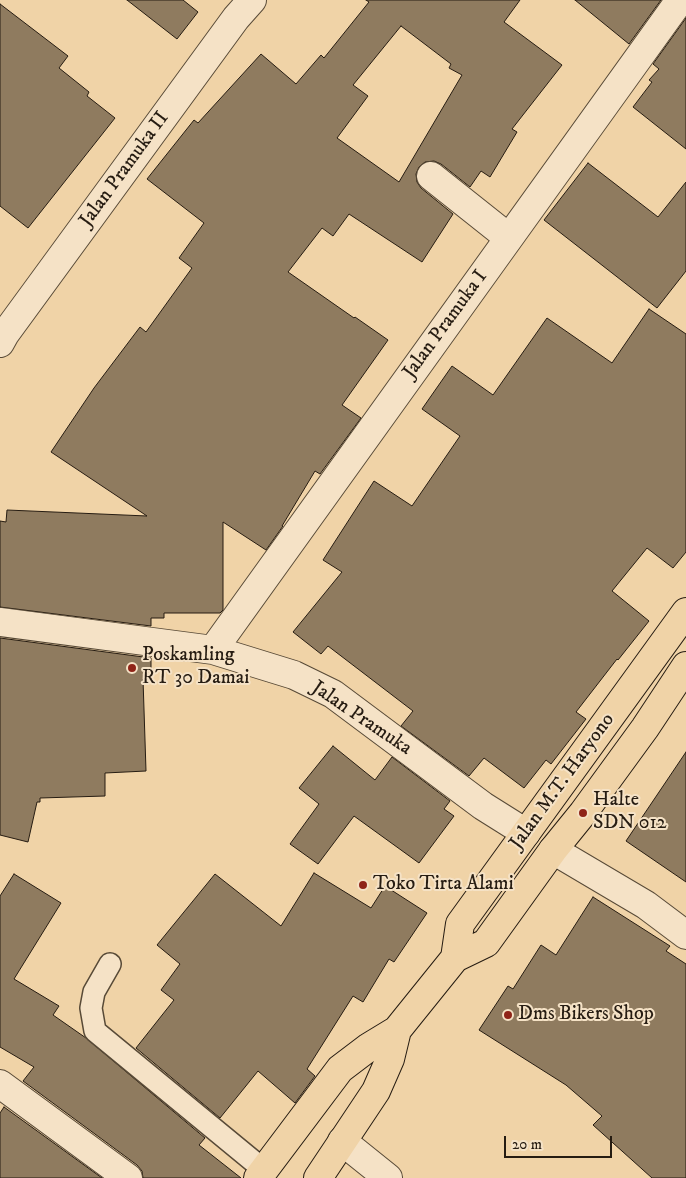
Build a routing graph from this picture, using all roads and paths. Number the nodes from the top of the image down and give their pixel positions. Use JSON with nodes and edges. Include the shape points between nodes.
{"nodes":[{"id":1,"x":252,"y":0,"type":"edge"},
{"id":2,"x":680,"y":0,"type":"edge"},
{"id":3,"x":431,"y":176,"type":"dead end"},
{"id":4,"x":509,"y":238,"type":"junction"},
{"id":5,"x":0,"y":343,"type":"edge"},
{"id":6,"x":685,"y":617,"type":"edge"},
{"id":7,"x":0,"y":622,"type":"edge"},
{"id":8,"x":213,"y":650,"type":"junction"},
{"id":9,"x":686,"y":666,"type":"edge"},
{"id":10,"x":526,"y":833,"type":"junction"},
{"id":11,"x":553,"y":850,"type":"junction"},
{"id":12,"x":686,"y":935,"type":"edge"},
{"id":13,"x":455,"y":958,"type":"junction"},
{"id":14,"x":110,"y":964,"type":"dead end"},
{"id":15,"x":397,"y":1030,"type":"junction"},
{"id":16,"x":0,"y":1084,"type":"edge"},
{"id":17,"x":342,"y":1141,"type":"junction"},
{"id":18,"x":261,"y":1174,"type":"edge"},
{"id":19,"x":128,"y":1178,"type":"edge"},
{"id":20,"x":318,"y":1178,"type":"edge"},
{"id":21,"x":388,"y":1178,"type":"edge"}],
"edges":[{"from":1,"to":5,"type":"street","name":"Jalan Pramuka II"},
{"from":2,"to":4,"type":"street","name":"Jalan Pramuka I"},
{"from":3,"to":4,"type":"street"},
{"from":4,"to":8,"type":"street","name":"Jalan Pramuka I"},
{"from":6,"to":10,"type":"main road","name":"Jalan M.T. Haryono"},
{"from":7,"to":8,"type":"street","name":"Jalan Pramuka"},
{"from":8,"to":10,"type":"street","name":"Jalan Pramuka","via":[[294,675],[333,694],[483,806]]},
{"from":9,"to":11,"type":"main road","name":"Jalan M.T. Haryono","via":[[645,728]]},
{"from":10,"to":13,"type":"main road","name":"Jalan M.T. Haryono","via":[[460,924]]},
{"from":11,"to":12,"type":"street","via":[[646,905]]},
{"from":11,"to":13,"type":"main road","name":"Jalan M.T. Haryono","via":[[486,943]]},
{"from":13,"to":15,"type":"main road","name":"Jalan M.T. Haryono"},
{"from":14,"to":18,"type":"lane","via":[[94,992],[91,1008],[95,1031]]},
{"from":15,"to":17,"type":"main road","name":"Jalan M.T. Haryono","via":[[390,1059],[376,1091]]},
{"from":15,"to":18,"type":"main road","name":"Jalan M.T. Haryono","via":[[340,1069]]},
{"from":16,"to":19,"type":"street"},
{"from":17,"to":20,"type":"main road","name":"Jalan M.T. Haryono"},
{"from":17,"to":21,"type":"street"}]}
